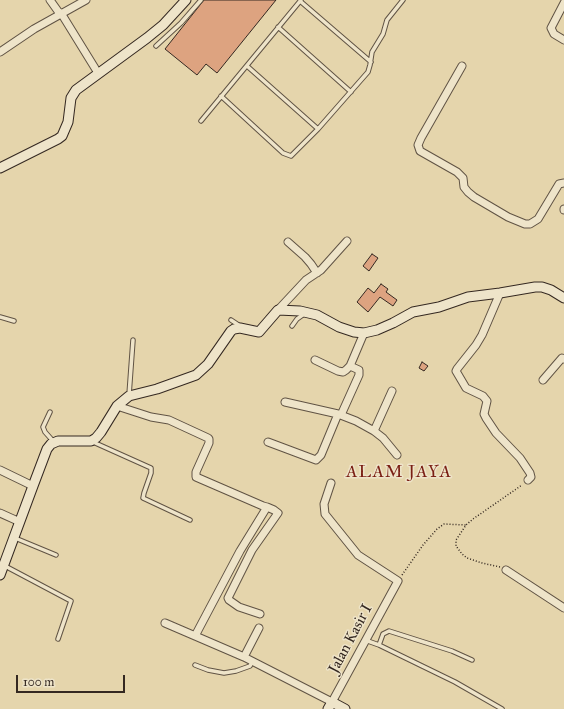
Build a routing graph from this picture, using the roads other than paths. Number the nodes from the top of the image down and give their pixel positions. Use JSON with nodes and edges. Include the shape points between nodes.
{"nodes":[{"id":1,"x":50,"y":0,"type":"edge"},
{"id":2,"x":86,"y":0,"type":"edge"},
{"id":3,"x":186,"y":0,"type":"edge"},
{"id":4,"x":201,"y":0,"type":"edge"},
{"id":5,"x":403,"y":0,"type":"edge"},
{"id":6,"x":300,"y":1,"type":"edge"},
{"id":7,"x":564,"y":3,"type":"edge"},
{"id":8,"x":60,"y":14,"type":"junction"},
{"id":9,"x":278,"y":27,"type":"junction"},
{"id":10,"x":564,"y":40,"type":"edge"},
{"id":11,"x":156,"y":46,"type":"dead end"},
{"id":12,"x":0,"y":52,"type":"edge"},
{"id":13,"x":371,"y":62,"type":"junction"},
{"id":14,"x":247,"y":66,"type":"junction"},
{"id":15,"x":462,"y":66,"type":"dead end"},
{"id":16,"x":98,"y":73,"type":"junction"},
{"id":17,"x":351,"y":92,"type":"junction"},
{"id":18,"x":221,"y":96,"type":"junction"},
{"id":19,"x":201,"y":121,"type":"dead end"},
{"id":20,"x":318,"y":129,"type":"junction"},
{"id":21,"x":0,"y":168,"type":"edge"},
{"id":22,"x":564,"y":183,"type":"edge"},
{"id":23,"x":347,"y":241,"type":"dead end"},
{"id":24,"x":288,"y":242,"type":"dead end"},
{"id":25,"x":317,"y":273,"type":"junction"},
{"id":26,"x":500,"y":293,"type":"junction"},
{"id":27,"x":562,"y":294,"type":"edge"},
{"id":28,"x":278,"y":310,"type":"junction"},
{"id":29,"x":309,"y":312,"type":"junction"},
{"id":30,"x":0,"y":317,"type":"edge"},
{"id":31,"x":231,"y":320,"type":"dead end"},
{"id":32,"x":14,"y":321,"type":"dead end"},
{"id":33,"x":292,"y":326,"type":"dead end"},
{"id":34,"x":244,"y":329,"type":"junction"},
{"id":35,"x":364,"y":333,"type":"junction"},
{"id":36,"x":133,"y":340,"type":"dead end"},
{"id":37,"x":564,"y":359,"type":"edge"},
{"id":38,"x":315,"y":360,"type":"dead end"},
{"id":39,"x":350,"y":366,"type":"junction"},
{"id":40,"x":543,"y":380,"type":"dead end"},
{"id":41,"x":392,"y":391,"type":"dead end"},
{"id":42,"x":129,"y":396,"type":"junction"},
{"id":43,"x":285,"y":402,"type":"dead end"},
{"id":44,"x":117,"y":406,"type":"junction"},
{"id":45,"x":50,"y":412,"type":"dead end"},
{"id":46,"x":340,"y":414,"type":"junction"},
{"id":47,"x":374,"y":430,"type":"junction"},
{"id":48,"x":91,"y":441,"type":"junction"},
{"id":49,"x":54,"y":442,"type":"junction"},
{"id":50,"x":268,"y":442,"type":"dead end"},
{"id":51,"x":397,"y":455,"type":"dead end"},
{"id":52,"x":0,"y":470,"type":"edge"},
{"id":53,"x":528,"y":480,"type":"road end"},
{"id":54,"x":331,"y":483,"type":"dead end"},
{"id":55,"x":33,"y":486,"type":"junction"},
{"id":56,"x":267,"y":507,"type":"junction"},
{"id":57,"x":0,"y":512,"type":"edge"},
{"id":58,"x":190,"y":520,"type":"dead end"},
{"id":59,"x":20,"y":522,"type":"junction"},
{"id":60,"x":14,"y":538,"type":"junction"},
{"id":61,"x":56,"y":555,"type":"dead end"},
{"id":62,"x":4,"y":566,"type":"junction"},
{"id":63,"x":506,"y":570,"type":"road end"},
{"id":64,"x":0,"y":576,"type":"edge"},
{"id":65,"x":564,"y":608,"type":"edge"},
{"id":66,"x":260,"y":614,"type":"dead end"},
{"id":67,"x":165,"y":623,"type":"dead end"},
{"id":68,"x":259,"y":628,"type":"dead end"},
{"id":69,"x":195,"y":636,"type":"junction"},
{"id":70,"x":58,"y":639,"type":"dead end"},
{"id":71,"x":366,"y":640,"type":"junction"},
{"id":72,"x":379,"y":645,"type":"junction"},
{"id":73,"x":244,"y":657,"type":"junction"},
{"id":74,"x":472,"y":660,"type":"dead end"},
{"id":75,"x":252,"y":662,"type":"junction"},
{"id":76,"x":195,"y":665,"type":"dead end"},
{"id":77,"x":330,"y":706,"type":"edge"},
{"id":78,"x":345,"y":709,"type":"edge"},
{"id":79,"x":502,"y":709,"type":"edge"}],
"edges":[{"from":1,"to":8,"type":"street"},
{"from":2,"to":8,"type":"street"},
{"from":3,"to":16,"type":"street","via":[[154,32]]},
{"from":4,"to":11,"type":"lane"},
{"from":5,"to":13,"type":"lane","via":[[387,20],[383,34],[372,52]]},
{"from":6,"to":9,"type":"lane"},
{"from":6,"to":13,"type":"lane"},
{"from":7,"to":10,"type":"street","via":[[551,28],[554,34]]},
{"from":8,"to":12,"type":"street"},
{"from":8,"to":16,"type":"street"},
{"from":9,"to":14,"type":"lane"},
{"from":9,"to":17,"type":"lane"},
{"from":13,"to":17,"type":"lane","via":[[368,72]]},
{"from":14,"to":18,"type":"lane"},
{"from":14,"to":20,"type":"lane"},
{"from":15,"to":22,"type":"street","via":[[421,138],[418,145],[420,151],[457,172],[463,178],[464,187],[474,197],[525,224],[530,224],[538,218],[559,184]]},
{"from":16,"to":21,"type":"street","via":[[73,94],[68,122],[62,136]]},
{"from":17,"to":20,"type":"lane"},
{"from":18,"to":19,"type":"lane"},
{"from":18,"to":20,"type":"lane","via":[[286,155],[291,156]]},
{"from":23,"to":25,"type":"street"},
{"from":24,"to":25,"type":"street","via":[[312,264]]},
{"from":25,"to":28,"type":"street","via":[[306,280]]},
{"from":26,"to":27,"type":"street","via":[[542,287]]},
{"from":26,"to":35,"type":"street","via":[[468,297],[439,307],[413,312],[377,330]]},
{"from":26,"to":53,"type":"street","via":[[482,335],[456,371],[466,388],[487,401],[484,414],[486,418],[496,433],[520,458],[530,474]]},
{"from":28,"to":29,"type":"street"},
{"from":28,"to":34,"type":"street","via":[[260,331]]},
{"from":29,"to":33,"type":"lane"},
{"from":29,"to":35,"type":"street","via":[[340,327]]},
{"from":30,"to":32,"type":"lane"},
{"from":31,"to":34,"type":"lane"},
{"from":34,"to":42,"type":"street","via":[[236,328],[230,331],[208,364],[196,375]]},
{"from":35,"to":39,"type":"street"},
{"from":36,"to":42,"type":"lane"},
{"from":37,"to":40,"type":"street","via":[[562,358]]},
{"from":38,"to":39,"type":"street","via":[[343,372]]},
{"from":39,"to":46,"type":"street","via":[[359,370],[359,374]]},
{"from":41,"to":47,"type":"street"},
{"from":42,"to":44,"type":"street"},
{"from":43,"to":46,"type":"street"},
{"from":44,"to":48,"type":"street","via":[[101,432]]},
{"from":44,"to":56,"type":"street","via":[[169,420],[208,438],[209,443],[196,477]]},
{"from":45,"to":49,"type":"lane","via":[[43,427]]},
{"from":46,"to":47,"type":"street"},
{"from":46,"to":50,"type":"street","via":[[321,455],[316,460]]},
{"from":47,"to":51,"type":"street"},
{"from":48,"to":49,"type":"street"},
{"from":48,"to":58,"type":"lane","via":[[150,467],[152,473],[143,498]]},
{"from":49,"to":55,"type":"street","via":[[47,449]]},
{"from":52,"to":55,"type":"street"},
{"from":54,"to":71,"type":"street","name":"Jalan Kasir I","via":[[324,504],[325,514],[358,555],[398,582]]},
{"from":55,"to":59,"type":"street"},
{"from":56,"to":66,"type":"street","via":[[278,513],[252,550],[228,598],[239,607]]},
{"from":56,"to":69,"type":"street","via":[[240,551]]},
{"from":57,"to":59,"type":"street"},
{"from":59,"to":60,"type":"street"},
{"from":60,"to":61,"type":"lane"},
{"from":60,"to":62,"type":"street"},
{"from":62,"to":64,"type":"street"},
{"from":62,"to":70,"type":"lane","via":[[71,601]]},
{"from":63,"to":65,"type":"street"},
{"from":67,"to":69,"type":"street"},
{"from":68,"to":73,"type":"street"},
{"from":69,"to":73,"type":"street"},
{"from":71,"to":72,"type":"lane"},
{"from":71,"to":77,"type":"street","name":"Jalan Kasir I"},
{"from":72,"to":74,"type":"lane","via":[[383,634],[389,631]]},
{"from":72,"to":79,"type":"lane","via":[[455,682]]},
{"from":73,"to":75,"type":"street"},
{"from":75,"to":76,"type":"lane","via":[[250,666],[224,673]]},
{"from":75,"to":77,"type":"street"},
{"from":77,"to":78,"type":"street"}]}
